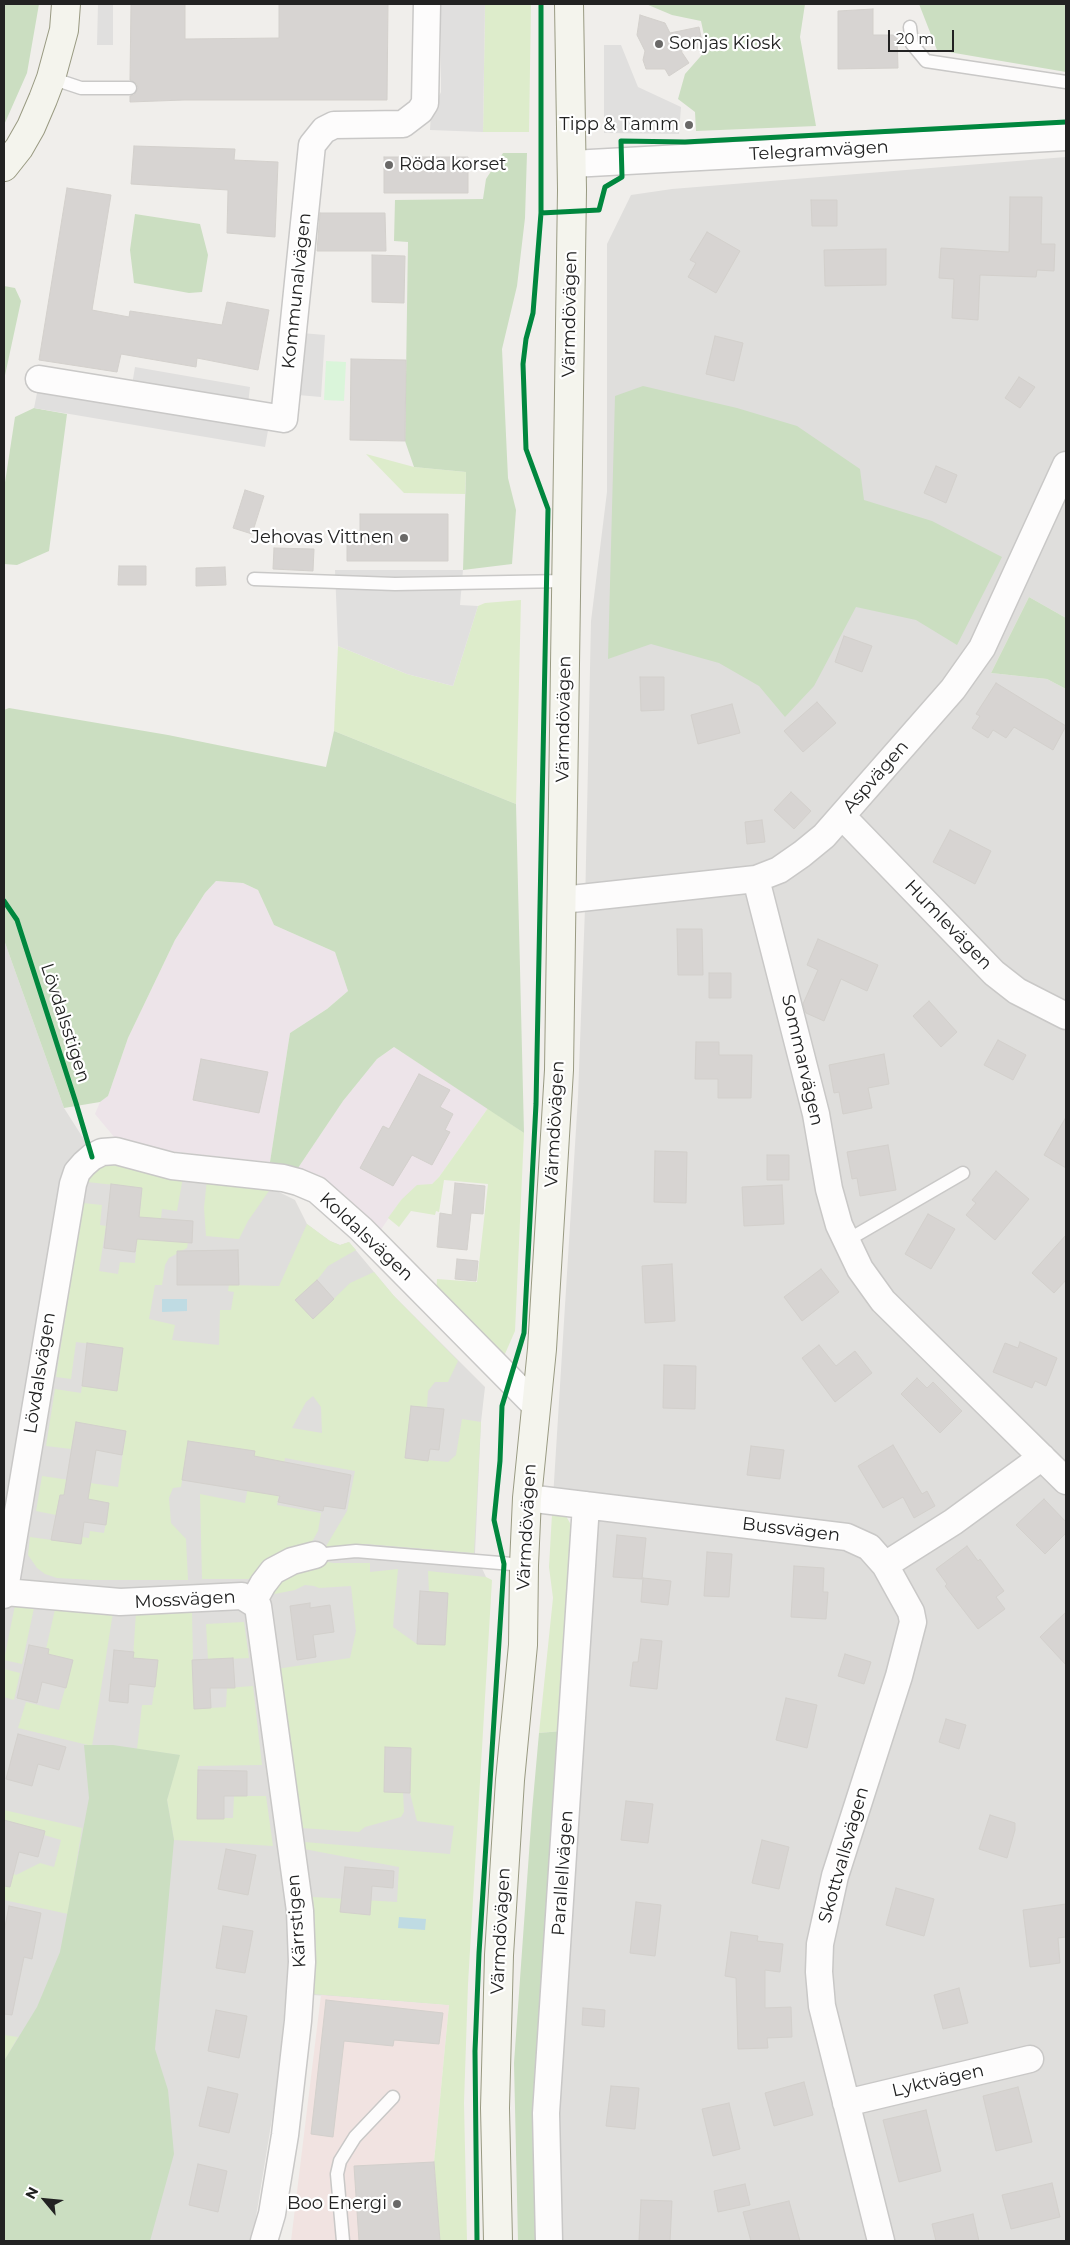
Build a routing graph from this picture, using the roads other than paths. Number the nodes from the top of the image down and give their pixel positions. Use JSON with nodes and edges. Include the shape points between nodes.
{"nodes":[{"id":1,"x":66,"y":4,"type":"edge"},
{"id":2,"x":427,"y":4,"type":"edge"},
{"id":3,"x":569,"y":4,"type":"edge"},
{"id":4,"x":910,"y":27,"type":"dead end"},
{"id":5,"x":51,"y":78,"type":"junction"},
{"id":6,"x":1066,"y":82,"type":"edge"},
{"id":7,"x":130,"y":88,"type":"dead end"},
{"id":8,"x":1066,"y":137,"type":"edge"},
{"id":9,"x":572,"y":164,"type":"junction"},
{"id":10,"x":4,"y":167,"type":"edge"},
{"id":11,"x":38,"y":379,"type":"dead end"},
{"id":12,"x":1064,"y":474,"type":"edge"},
{"id":13,"x":254,"y":579,"type":"dead end"},
{"id":14,"x":566,"y":581,"type":"junction"},
{"id":15,"x":842,"y":816,"type":"junction"},
{"id":16,"x":756,"y":878,"type":"junction"},
{"id":17,"x":562,"y":900,"type":"junction"},
{"id":18,"x":1066,"y":1016,"type":"edge"},
{"id":19,"x":92,"y":1157,"type":"joint"},
{"id":20,"x":963,"y":1173,"type":"dead end"},
{"id":21,"x":846,"y":1241,"type":"junction"},
{"id":22,"x":536,"y":1405,"type":"junction"},
{"id":23,"x":1042,"y":1457,"type":"junction"},
{"id":24,"x":1066,"y":1481,"type":"edge"},
{"id":25,"x":527,"y":1498,"type":"junction"},
{"id":26,"x":586,"y":1505,"type":"junction"},
{"id":27,"x":314,"y":1555,"type":"joint"},
{"id":28,"x":524,"y":1565,"type":"junction"},
{"id":29,"x":884,"y":1565,"type":"junction"},
{"id":30,"x":4,"y":1594,"type":"edge"},
{"id":31,"x":253,"y":1602,"type":"junction"},
{"id":32,"x":1030,"y":2059,"type":"dead end"},
{"id":33,"x":393,"y":2097,"type":"dead end"},
{"id":34,"x":846,"y":2103,"type":"junction"},
{"id":35,"x":264,"y":2241,"type":"edge"},
{"id":36,"x":344,"y":2241,"type":"edge"},
{"id":37,"x":498,"y":2241,"type":"edge"},
{"id":38,"x":549,"y":2241,"type":"edge"},
{"id":39,"x":881,"y":2241,"type":"edge"}],
"edges":[{"from":1,"to":5,"type":"main road","via":[[64,30]]},
{"from":2,"to":11,"type":"street","name":"Kommunalvägen","via":[[425,103],[420,111],[403,124],[334,125],[324,130],[312,145],[284,419]]},
{"from":3,"to":9,"type":"main road","name":"Värmdövägen"},
{"from":4,"to":6,"type":"lane","via":[[912,44],[926,61]]},
{"from":5,"to":7,"type":"lane","via":[[80,88]]},
{"from":5,"to":10,"type":"main road","via":[[31,127]]},
{"from":8,"to":9,"type":"street","name":"Telegramvägen"},
{"from":9,"to":14,"type":"main road","name":"Värmdövägen"},
{"from":12,"to":15,"type":"street","name":"Aspvägen","via":[[982,648],[953,689]]},
{"from":13,"to":14,"type":"lane","via":[[396,584]]},
{"from":14,"to":17,"type":"main road","name":"Värmdövägen"},
{"from":15,"to":16,"type":"street","name":"Aspvägen","via":[[802,854],[779,870]]},
{"from":15,"to":18,"type":"street","name":"Humlevägen","via":[[994,974],[1017,991]]},
{"from":16,"to":17,"type":"street","name":"Aspvägen"},
{"from":16,"to":21,"type":"street","name":"Sommarvägen","via":[[816,1114],[829,1189]]},
{"from":17,"to":22,"type":"main road","name":"Värmdövägen","via":[[558,1080]]},
{"from":19,"to":22,"type":"street","name":"Koldalsvägen","via":[[116,1151],[172,1166],[283,1178],[317,1190],[361,1229]]},
{"from":19,"to":30,"type":"street","name":"Lövdalsvägen","via":[[77,1172],[73,1184]]},
{"from":20,"to":21,"type":"lane"},
{"from":21,"to":23,"type":"street","name":"Sommarvägen","via":[[860,1269],[883,1301]]},
{"from":22,"to":25,"type":"main road","name":"Värmdövägen"},
{"from":23,"to":24,"type":"street","name":"Sommarvägen"},
{"from":23,"to":29,"type":"street","via":[[953,1522]]},
{"from":25,"to":26,"type":"street","name":"Bussvägen"},
{"from":25,"to":28,"type":"main road","name":"Värmdövägen"},
{"from":26,"to":29,"type":"street","name":"Bussvägen","via":[[847,1537],[869,1547]]},
{"from":26,"to":38,"type":"street","name":"Parallellvägen","via":[[546,2113]]},
{"from":27,"to":28,"type":"lane","name":"Mossvägen","via":[[356,1551]]},
{"from":27,"to":31,"type":"street","name":"Mossvägen","via":[[272,1571]]},
{"from":28,"to":37,"type":"main road","name":"Värmdövägen","via":[[523,1645],[510,1780],[497,2024]]},
{"from":29,"to":34,"type":"street","name":"Skottvallsvägen","via":[[911,1612],[913,1622],[835,1876],[820,1944],[822,2006]]},
{"from":30,"to":31,"type":"street","name":"Mossvägen","via":[[120,1602],[242,1596]]},
{"from":31,"to":35,"type":"street","name":"Kärrstigen","via":[[258,1606],[300,1911],[302,1962],[285,2134],[272,2214]]},
{"from":32,"to":34,"type":"street","name":"Lyktvägen"},
{"from":33,"to":36,"type":"lane","via":[[355,2137],[340,2161],[337,2174]]},
{"from":34,"to":39,"type":"street","name":"Skottvallsvägen"}]}
